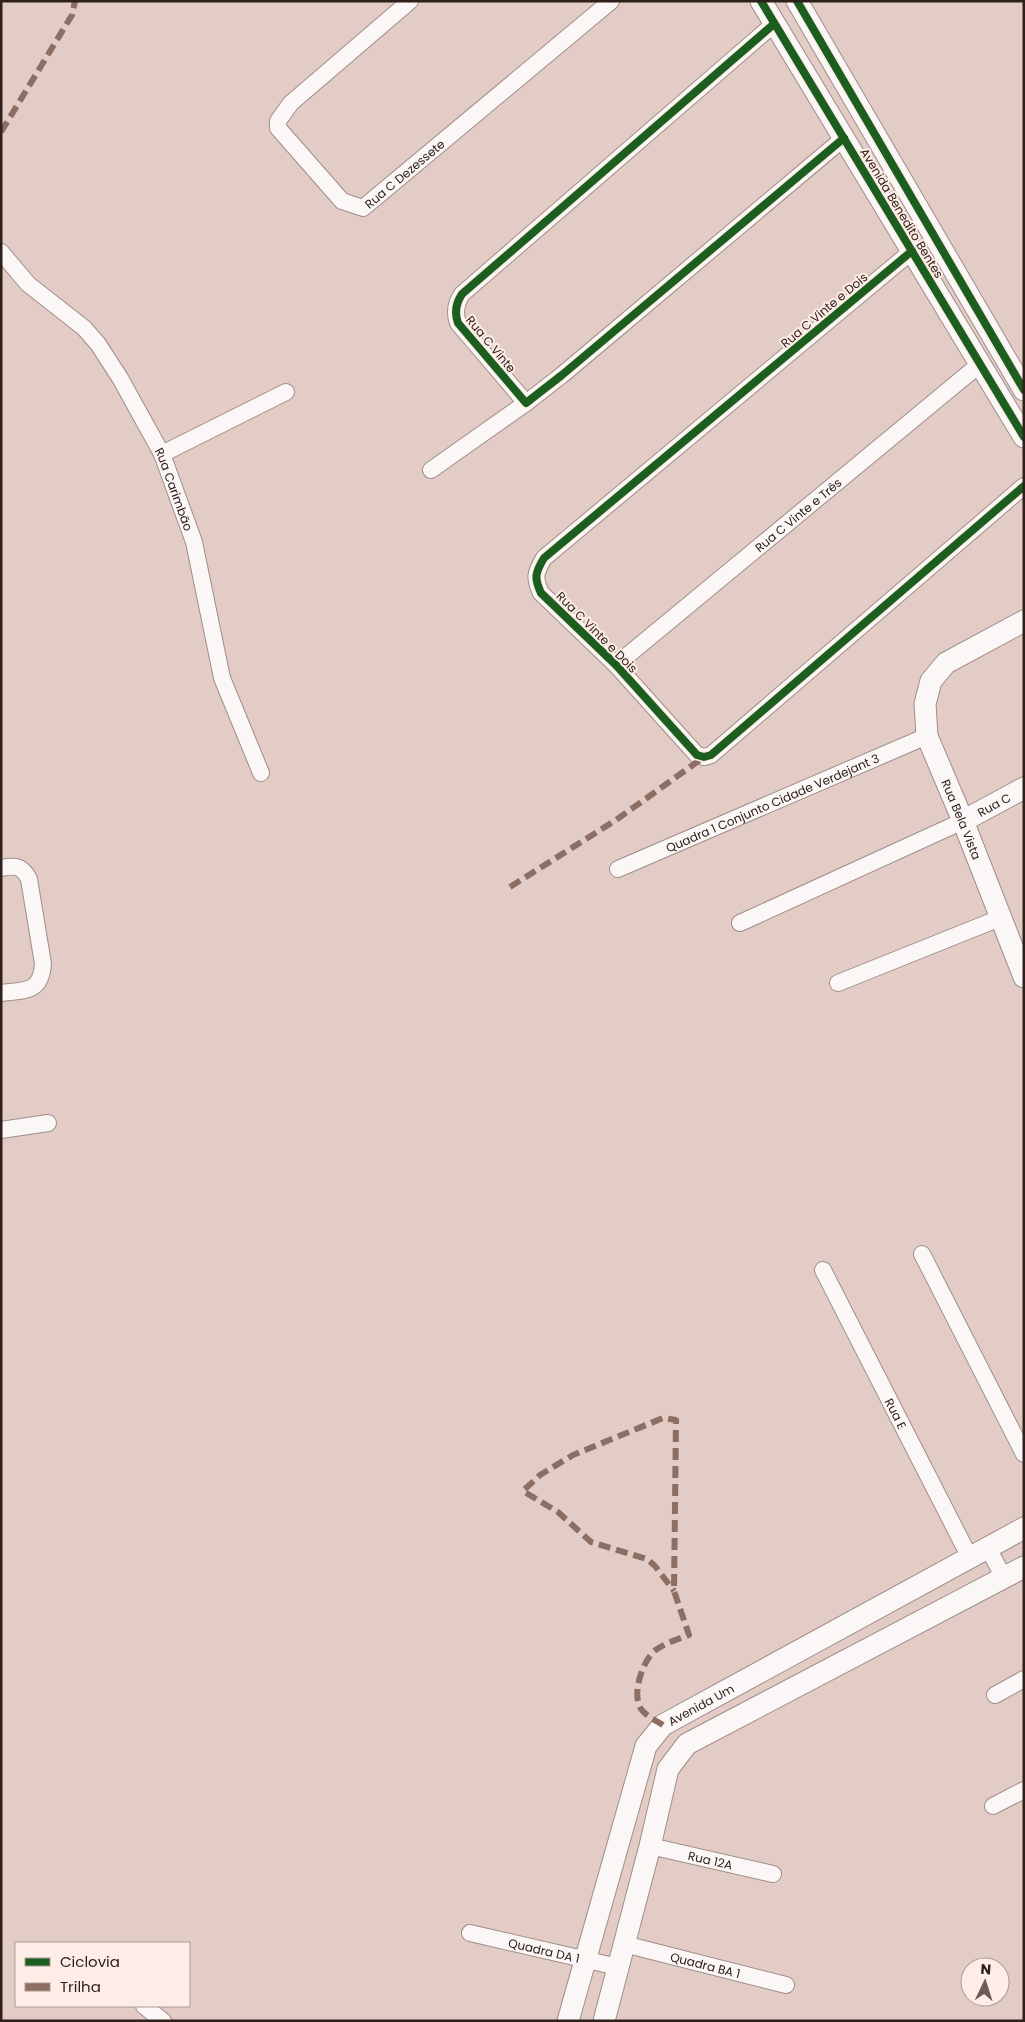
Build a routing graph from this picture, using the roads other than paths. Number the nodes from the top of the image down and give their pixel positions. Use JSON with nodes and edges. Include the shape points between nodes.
{"nodes":[{"id":1,"x":410,"y":1,"type":"edge"},
{"id":2,"x":611,"y":1,"type":"edge"},
{"id":3,"x":761,"y":1,"type":"edge"},
{"id":4,"x":797,"y":1,"type":"edge"},
{"id":5,"x":774,"y":24,"type":"junction"},
{"id":6,"x":825,"y":50,"type":"junction"},
{"id":7,"x":801,"y":68,"type":"junction"},
{"id":8,"x":844,"y":138,"type":"junction"},
{"id":9,"x":912,"y":251,"type":"junction"},
{"id":10,"x":1,"y":252,"type":"edge"},
{"id":11,"x":980,"y":364,"type":"junction"},
{"id":12,"x":1024,"y":390,"type":"edge"},
{"id":13,"x":286,"y":392,"type":"dead end"},
{"id":14,"x":526,"y":403,"type":"junction"},
{"id":15,"x":1024,"y":437,"type":"edge"},
{"id":16,"x":162,"y":454,"type":"junction"},
{"id":17,"x":431,"y":470,"type":"dead end"},
{"id":18,"x":1024,"y":486,"type":"edge"},
{"id":19,"x":1024,"y":621,"type":"edge"},
{"id":20,"x":616,"y":665,"type":"junction"},
{"id":21,"x":927,"y":736,"type":"junction"},
{"id":22,"x":261,"y":773,"type":"dead end"},
{"id":23,"x":1024,"y":788,"type":"edge"},
{"id":24,"x":963,"y":821,"type":"junction"},
{"id":25,"x":1,"y":868,"type":"edge"},
{"id":26,"x":618,"y":869,"type":"dead end"},
{"id":27,"x":1000,"y":918,"type":"junction"},
{"id":28,"x":740,"y":923,"type":"dead end"},
{"id":29,"x":1018,"y":945,"type":"edge"},
{"id":30,"x":1024,"y":976,"type":"edge"},
{"id":31,"x":838,"y":983,"type":"dead end"},
{"id":32,"x":1,"y":993,"type":"edge"},
{"id":33,"x":48,"y":1123,"type":"dead end"},
{"id":34,"x":1,"y":1130,"type":"edge"},
{"id":35,"x":922,"y":1254,"type":"dead end"},
{"id":36,"x":823,"y":1270,"type":"dead end"},
{"id":37,"x":1024,"y":1454,"type":"edge"},
{"id":38,"x":1024,"y":1528,"type":"edge"},
{"id":39,"x":988,"y":1548,"type":"junction"},
{"id":40,"x":970,"y":1558,"type":"junction"},
{"id":41,"x":1024,"y":1567,"type":"edge"},
{"id":42,"x":1004,"y":1578,"type":"junction"},
{"id":43,"x":1024,"y":1679,"type":"edge"},
{"id":44,"x":995,"y":1695,"type":"dead end"},
{"id":45,"x":1024,"y":1790,"type":"edge"},
{"id":46,"x":993,"y":1806,"type":"dead end"},
{"id":47,"x":650,"y":1846,"type":"junction"},
{"id":48,"x":773,"y":1874,"type":"dead end"},
{"id":49,"x":470,"y":1933,"type":"dead end"},
{"id":50,"x":624,"y":1944,"type":"junction"},
{"id":51,"x":584,"y":1959,"type":"junction"},
{"id":52,"x":618,"y":1967,"type":"junction"},
{"id":53,"x":786,"y":1985,"type":"dead end"},
{"id":54,"x":145,"y":2007,"type":"edge"},
{"id":55,"x":163,"y":2021,"type":"edge"},
{"id":56,"x":568,"y":2021,"type":"edge"},
{"id":57,"x":604,"y":2021,"type":"edge"}],
"edges":[{"from":1,"to":2,"type":"street","name":"Rua C Dezessete","via":[[291,103],[278,121],[278,128],[342,202],[363,208]]},
{"from":3,"to":5,"type":"street","name":"Avenida Benedito Bentes"},
{"from":4,"to":6,"type":"street","name":"Avenida Benedito Bentes"},
{"from":5,"to":7,"type":"street","name":"Avenida Benedito Bentes"},
{"from":5,"to":14,"type":"street","name":"Rua C Vinte","via":[[457,301],[455,316],[458,323]]},
{"from":6,"to":7,"type":"street"},
{"from":6,"to":12,"type":"street","name":"Avenida Benedito Bentes"},
{"from":7,"to":8,"type":"street","name":"Avenida Benedito Bentes"},
{"from":8,"to":9,"type":"street","name":"Avenida Benedito Bentes"},
{"from":8,"to":14,"type":"street"},
{"from":9,"to":11,"type":"street","name":"Avenida Benedito Bentes"},
{"from":9,"to":20,"type":"street","name":"Rua C Vinte e Dois","via":[[544,558],[535,580],[541,593]]},
{"from":10,"to":16,"type":"street","name":"Rua Carimbão","via":[[28,284],[84,328],[98,344]]},
{"from":11,"to":15,"type":"street","name":"Avenida Benedito Bentes"},
{"from":11,"to":20,"type":"street","name":"Rua C Vinte e Três"},
{"from":13,"to":16,"type":"street"},
{"from":14,"to":17,"type":"street"},
{"from":16,"to":22,"type":"street","name":"Rua Carimbão","via":[[194,542],[222,678]]},
{"from":18,"to":20,"type":"street","name":"Rua C Vinte e Dois","via":[[711,755],[697,755]]},
{"from":19,"to":21,"type":"street","name":"Rua Bela Vista","via":[[946,663],[931,681],[925,704]]},
{"from":21,"to":24,"type":"street","name":"Rua Bela Vista"},
{"from":21,"to":26,"type":"street","name":"Quadra 1 Conjunto Cidade Verdejant 3"},
{"from":23,"to":24,"type":"street","name":"Rua C"},
{"from":24,"to":27,"type":"street","name":"Rua Bela Vista"},
{"from":24,"to":28,"type":"street"},
{"from":25,"to":32,"type":"street","via":[[15,866],[24,869],[30,879],[43,964],[42,977],[36,986]]},
{"from":27,"to":29,"type":"street","name":"Rua Bela Vista"},
{"from":27,"to":31,"type":"street"},
{"from":29,"to":30,"type":"street","name":"Rua Bela Vista"},
{"from":33,"to":34,"type":"street"},
{"from":35,"to":37,"type":"street"},
{"from":36,"to":40,"type":"street","name":"Rua E"},
{"from":38,"to":39,"type":"street","name":"Avenida Um"},
{"from":39,"to":40,"type":"street","name":"Avenida Um"},
{"from":39,"to":42,"type":"street"},
{"from":40,"to":51,"type":"street","name":"Avenida Um","via":[[663,1725],[646,1746]]},
{"from":41,"to":42,"type":"street"},
{"from":42,"to":47,"type":"street","via":[[687,1744],[668,1769]]},
{"from":43,"to":44,"type":"street"},
{"from":45,"to":46,"type":"street"},
{"from":47,"to":48,"type":"street","name":"Rua 12A"},
{"from":47,"to":50,"type":"street"},
{"from":49,"to":51,"type":"street","name":"Quadra DA 1"},
{"from":50,"to":52,"type":"street"},
{"from":50,"to":53,"type":"street","name":"Quadra BA 1"},
{"from":51,"to":52,"type":"street","name":"Quadra DA 1"},
{"from":51,"to":56,"type":"street","name":"Avenida Um"},
{"from":52,"to":57,"type":"street"},
{"from":54,"to":55,"type":"street"}]}
